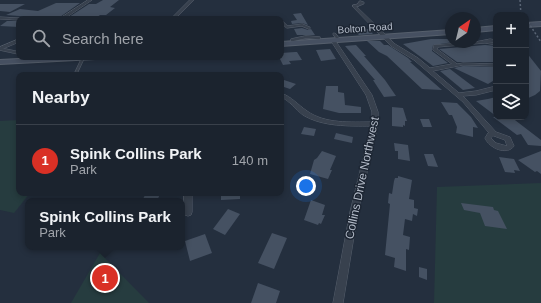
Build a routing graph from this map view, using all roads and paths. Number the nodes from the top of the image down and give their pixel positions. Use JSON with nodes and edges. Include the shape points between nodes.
{"nodes":[{"id":1,"x":90,"y":0,"type":"edge"},
{"id":2,"x":192,"y":0,"type":"edge"},
{"id":3,"x":365,"y":0,"type":"edge"},
{"id":4,"x":356,"y":5,"type":"joint"},
{"id":5,"x":66,"y":16,"type":"edge"},
{"id":6,"x":176,"y":16,"type":"edge"},
{"id":7,"x":0,"y":18,"type":"edge"},
{"id":8,"x":16,"y":19,"type":"edge"},
{"id":9,"x":284,"y":24,"type":"edge"},
{"id":10,"x":541,"y":24,"type":"edge"},
{"id":11,"x":529,"y":26,"type":"edge"},
{"id":12,"x":309,"y":28,"type":"dead end"},
{"id":13,"x":493,"y":28,"type":"edge"},
{"id":14,"x":481,"y":29,"type":"edge"},
{"id":15,"x":445,"y":32,"type":"edge"},
{"id":16,"x":384,"y":37,"type":"junction"},
{"id":17,"x":335,"y":39,"type":"junction"},
{"id":18,"x":16,"y":41,"type":"edge"},
{"id":19,"x":493,"y":41,"type":"edge"},
{"id":20,"x":486,"y":42,"type":"junction"},
{"id":21,"x":284,"y":43,"type":"edge"},
{"id":22,"x":493,"y":43,"type":"edge"},
{"id":23,"x":0,"y":49,"type":"edge"},
{"id":24,"x":16,"y":53,"type":"edge"},
{"id":25,"x":52,"y":60,"type":"joint"},
{"id":26,"x":82,"y":60,"type":"edge"},
{"id":27,"x":35,"y":61,"type":"junction"},
{"id":28,"x":0,"y":62,"type":"edge"},
{"id":29,"x":456,"y":65,"type":"junction"},
{"id":30,"x":493,"y":65,"type":"edge"},
{"id":31,"x":0,"y":67,"type":"edge"},
{"id":32,"x":429,"y":70,"type":"junction"},
{"id":33,"x":76,"y":72,"type":"edge"},
{"id":34,"x":493,"y":89,"type":"edge"},
{"id":35,"x":458,"y":95,"type":"junction"},
{"id":36,"x":284,"y":96,"type":"edge"},
{"id":37,"x":375,"y":124,"type":"junction"},
{"id":38,"x":494,"y":134,"type":"dead end"},
{"id":39,"x":188,"y":196,"type":"edge"},
{"id":40,"x":188,"y":212,"type":"dead end"},
{"id":41,"x":338,"y":303,"type":"edge"}],
"edges":[{"from":1,"to":5,"type":"street"},
{"from":2,"to":6,"type":"street"},
{"from":3,"to":4,"type":"lane"},
{"from":4,"to":16,"type":"street"},
{"from":7,"to":8,"type":"street"},
{"from":9,"to":12,"type":"lane","via":[[287,27],[302,25]]},
{"from":10,"to":11,"type":"street"},
{"from":13,"to":14,"type":"street"},
{"from":15,"to":16,"type":"street","name":"Bolton Road"},
{"from":16,"to":17,"type":"street","name":"Bolton Road"},
{"from":16,"to":32,"type":"street"},
{"from":17,"to":21,"type":"street","name":"Bolton Road"},
{"from":17,"to":37,"type":"street","name":"Collins Drive Northwest","via":[[371,99]]},
{"from":18,"to":23,"type":"street"},
{"from":19,"to":20,"type":"street"},
{"from":20,"to":22,"type":"street"},
{"from":20,"to":29,"type":"street","via":[[436,46],[435,49]]},
{"from":23,"to":24,"type":"lane"},
{"from":25,"to":27,"type":"street"},
{"from":25,"to":31,"type":"street"},
{"from":26,"to":33,"type":"lane"},
{"from":27,"to":28,"type":"street"},
{"from":27,"to":31,"type":"street"},
{"from":29,"to":30,"type":"street"},
{"from":29,"to":32,"type":"street"},
{"from":32,"to":35,"type":"street"},
{"from":34,"to":35,"type":"street"},
{"from":35,"to":38,"type":"street"},
{"from":36,"to":37,"type":"street","via":[[305,113],[319,119],[337,123]]},
{"from":37,"to":41,"type":"street","name":"Collins Drive Northwest","via":[[354,212]]},
{"from":39,"to":40,"type":"street"}]}
